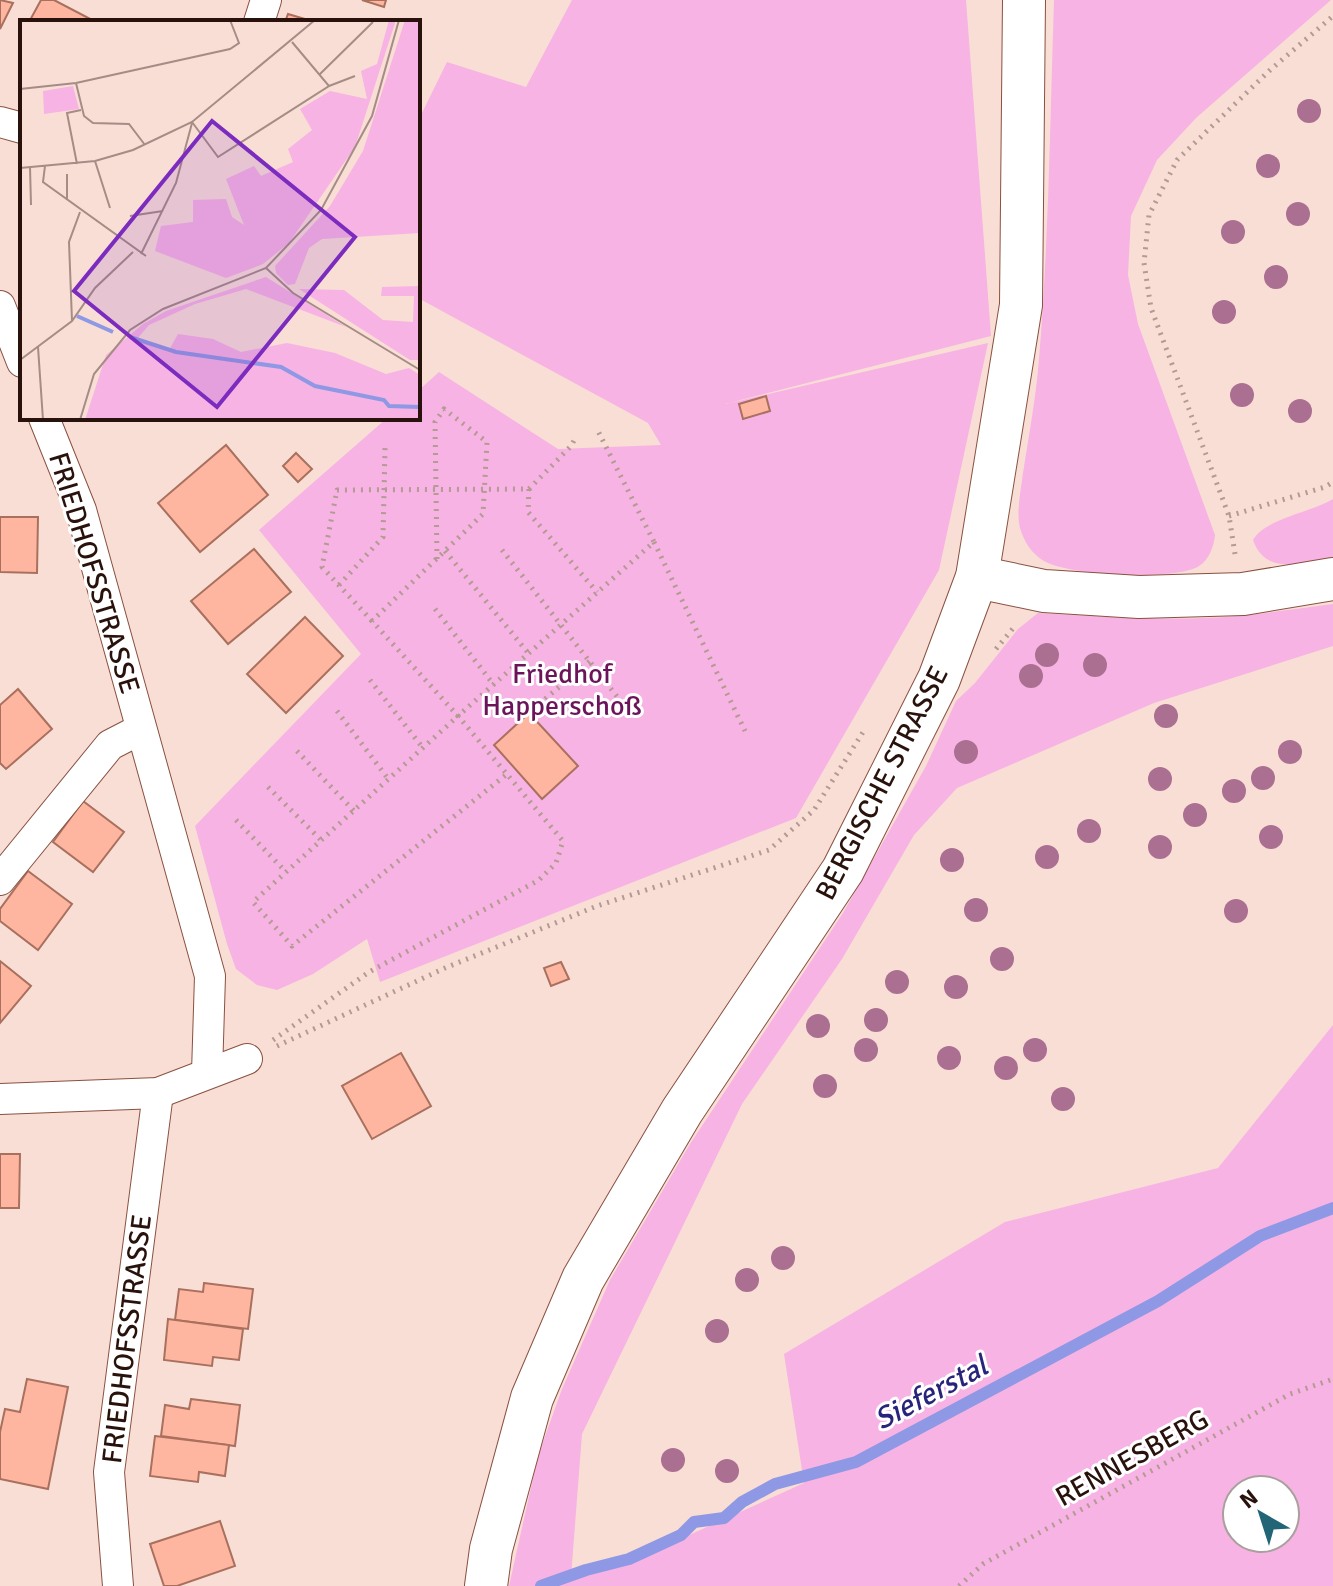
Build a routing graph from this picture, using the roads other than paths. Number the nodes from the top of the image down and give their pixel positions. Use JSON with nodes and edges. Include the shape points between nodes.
{"nodes":[{"id":1,"x":266,"y":0,"type":"edge"},
{"id":2,"x":1024,"y":0,"type":"edge"},
{"id":3,"x":260,"y":20,"type":"edge"},
{"id":4,"x":0,"y":122,"type":"edge"},
{"id":5,"x":20,"y":127,"type":"edge"},
{"id":6,"x":0,"y":306,"type":"edge"},
{"id":7,"x":20,"y":357,"type":"edge"},
{"id":8,"x":45,"y":420,"type":"edge"},
{"id":9,"x":977,"y":577,"type":"junction"},
{"id":10,"x":1333,"y":579,"type":"edge"},
{"id":11,"x":141,"y":729,"type":"junction"},
{"id":12,"x":0,"y":880,"type":"edge"},
{"id":13,"x":247,"y":1059,"type":"road end"},
{"id":14,"x":207,"y":1073,"type":"junction"},
{"id":15,"x":158,"y":1093,"type":"junction"},
{"id":16,"x":0,"y":1099,"type":"edge"},
{"id":17,"x":118,"y":1586,"type":"edge"},
{"id":18,"x":486,"y":1586,"type":"edge"}],
"edges":[{"from":1,"to":3,"type":"street"},
{"from":2,"to":9,"type":"main road","name":"BERGISCHE STRASSE","via":[[1021,305]]},
{"from":4,"to":5,"type":"street"},
{"from":6,"to":7,"type":"street"},
{"from":8,"to":11,"type":"street","name":"FRIEDHOFSSTRASSE","via":[[81,510]]},
{"from":9,"to":10,"type":"main road","via":[[1044,591],[1139,597],[1243,594]]},
{"from":9,"to":18,"type":"main road","name":"BERGISCHE STRASSE","via":[[939,679],[843,870],[682,1111],[583,1279],[532,1398]]},
{"from":11,"to":12,"type":"street","name":"FRIEDHOFSSTRASSE","via":[[110,745]]},
{"from":11,"to":14,"type":"street","name":"FRIEDHOFSSTRASSE","via":[[210,976]]},
{"from":13,"to":14,"type":"street"},
{"from":14,"to":15,"type":"street"},
{"from":15,"to":16,"type":"street"},
{"from":15,"to":17,"type":"street","name":"FRIEDHOFSSTRASSE","via":[[109,1472]]}]}
